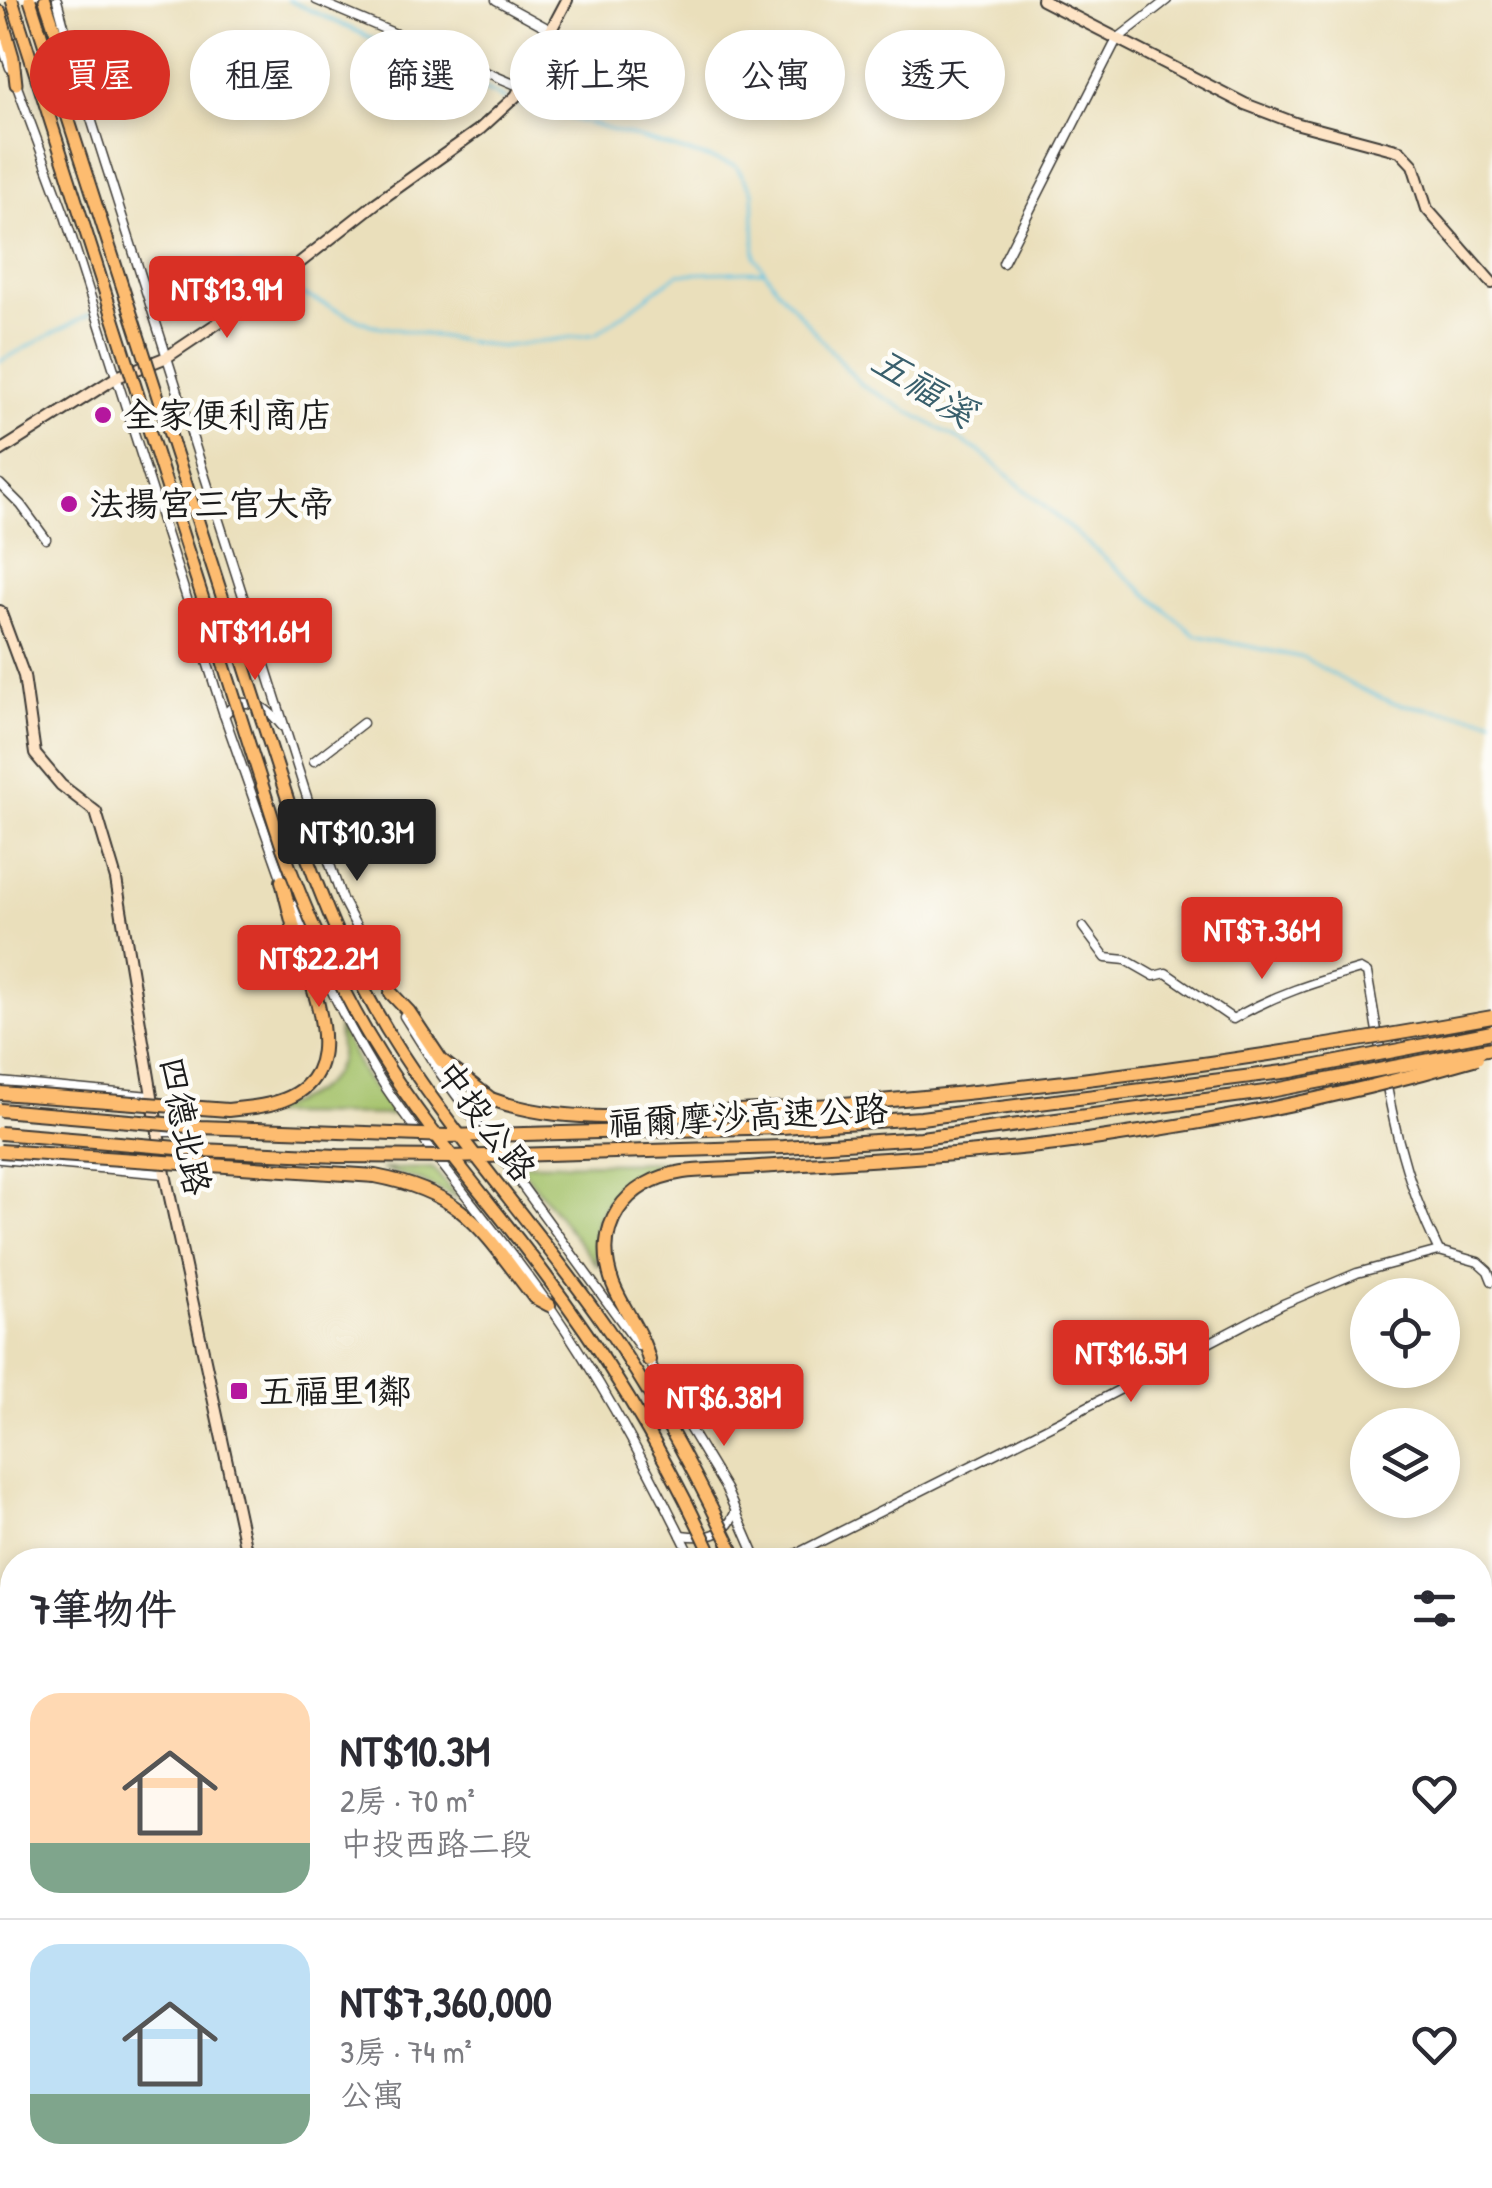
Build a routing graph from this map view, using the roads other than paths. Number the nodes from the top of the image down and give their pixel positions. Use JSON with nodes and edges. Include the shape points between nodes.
{"nodes":[{"id":1,"x":12,"y":0,"type":"edge"},
{"id":2,"x":30,"y":0,"type":"edge"},
{"id":3,"x":45,"y":0,"type":"edge"},
{"id":4,"x":57,"y":0,"type":"edge"},
{"id":5,"x":315,"y":0,"type":"edge"},
{"id":6,"x":496,"y":0,"type":"edge"},
{"id":7,"x":567,"y":0,"type":"edge"},
{"id":8,"x":1042,"y":0,"type":"edge"},
{"id":9,"x":1167,"y":0,"type":"edge"},
{"id":10,"x":0,"y":12,"type":"edge"},
{"id":11,"x":55,"y":30,"type":"edge"},
{"id":12,"x":65,"y":30,"type":"edge"},
{"id":13,"x":551,"y":30,"type":"joint"},
{"id":14,"x":0,"y":39,"type":"edge"},
{"id":15,"x":1117,"y":39,"type":"junction"},
{"id":16,"x":16,"y":84,"type":"junction"},
{"id":17,"x":510,"y":88,"type":"edge"},
{"id":18,"x":510,"y":100,"type":"edge"},
{"id":19,"x":91,"y":120,"type":"edge"},
{"id":20,"x":1002,"y":263,"type":"dead end"},
{"id":21,"x":1492,"y":283,"type":"edge"},
{"id":22,"x":167,"y":357,"type":"junction"},
{"id":23,"x":117,"y":377,"type":"junction"},
{"id":24,"x":0,"y":452,"type":"edge"},
{"id":25,"x":0,"y":484,"type":"edge"},
{"id":26,"x":46,"y":539,"type":"dead end"},
{"id":27,"x":0,"y":612,"type":"edge"},
{"id":28,"x":224,"y":715,"type":"junction"},
{"id":29,"x":363,"y":723,"type":"dead end"},
{"id":30,"x":285,"y":730,"type":"junction"},
{"id":31,"x":314,"y":761,"type":"dead end"},
{"id":32,"x":282,"y":881,"type":"junction"},
{"id":33,"x":1082,"y":928,"type":"dead end"},
{"id":34,"x":391,"y":993,"type":"junction"},
{"id":35,"x":1492,"y":1018,"type":"edge"},
{"id":36,"x":1492,"y":1032,"type":"edge"},
{"id":37,"x":1492,"y":1051,"type":"edge"},
{"id":38,"x":0,"y":1082,"type":"edge"},
{"id":39,"x":0,"y":1093,"type":"edge"},
{"id":40,"x":150,"y":1096,"type":"junction"},
{"id":41,"x":0,"y":1110,"type":"edge"},
{"id":42,"x":0,"y":1132,"type":"edge"},
{"id":43,"x":157,"y":1132,"type":"junction"},
{"id":44,"x":175,"y":1132,"type":"dead end"},
{"id":45,"x":0,"y":1151,"type":"edge"},
{"id":46,"x":0,"y":1159,"type":"edge"},
{"id":47,"x":165,"y":1174,"type":"junction"},
{"id":48,"x":1440,"y":1251,"type":"junction"},
{"id":49,"x":1492,"y":1282,"type":"edge"},
{"id":50,"x":549,"y":1305,"type":"junction"},
{"id":51,"x":649,"y":1360,"type":"junction"},
{"id":52,"x":735,"y":1512,"type":"junction"},
{"id":53,"x":681,"y":1535,"type":"junction"},
{"id":54,"x":245,"y":1548,"type":"edge"},
{"id":55,"x":687,"y":1548,"type":"edge"},
{"id":56,"x":708,"y":1548,"type":"edge"},
{"id":57,"x":731,"y":1548,"type":"edge"},
{"id":58,"x":752,"y":1548,"type":"edge"},
{"id":59,"x":808,"y":1548,"type":"edge"}],
"edges":[{"from":1,"to":56,"type":"main road","name":"中投公路","bridge":true,"via":[[311,922],[389,1069],[542,1270],[632,1403]]},
{"from":2,"to":57,"type":"main road","name":"中投公路","bridge":true,"via":[[339,941],[401,1053],[633,1367]]},
{"from":3,"to":11,"type":"main road"},
{"from":4,"to":12,"type":"street"},
{"from":5,"to":17,"type":"street"},
{"from":6,"to":13,"type":"street"},
{"from":7,"to":13,"type":"street"},
{"from":8,"to":15,"type":"street"},
{"from":9,"to":15,"type":"street"},
{"from":10,"to":16,"type":"main road"},
{"from":14,"to":16,"type":"street"},
{"from":15,"to":20,"type":"street"},
{"from":15,"to":21,"type":"street","via":[[1245,104],[1400,151],[1413,165],[1427,209]]},
{"from":16,"to":23,"type":"street"},
{"from":18,"to":22,"type":"street","via":[[264,292]]},
{"from":19,"to":22,"type":"street"},
{"from":22,"to":23,"type":"street"},
{"from":22,"to":30,"type":"street"},
{"from":23,"to":24,"type":"street"},
{"from":23,"to":28,"type":"street"},
{"from":25,"to":26,"type":"street"},
{"from":27,"to":40,"type":"street","name":"四德北路","via":[[24,676],[35,754],[102,825]]},
{"from":28,"to":30,"type":"street","via":[[236,703],[252,701]]},
{"from":28,"to":32,"type":"street"},
{"from":29,"to":31,"type":"street"},
{"from":30,"to":34,"type":"street","via":[[342,899]]},
{"from":32,"to":39,"type":"highway","bridge":true,"via":[[324,1019],[321,1065],[301,1092],[276,1104],[228,1110]]},
{"from":32,"to":50,"type":"street","via":[[331,992],[388,1090]]},
{"from":33,"to":48,"type":"street","via":[[1106,958],[1126,960],[1154,976],[1166,973],[1233,1018],[1278,996],[1367,973],[1388,1108]]},
{"from":34,"to":35,"type":"highway","bridge":true,"via":[[441,1060],[492,1099],[524,1111],[585,1116],[936,1098]]},
{"from":34,"to":51,"type":"street","via":[[440,1073]]},
{"from":36,"to":41,"type":"highway","name":"福爾摩沙高速公路","bridge":true,"via":[[1290,1071],[921,1118],[782,1128],[448,1136]]},
{"from":37,"to":42,"type":"highway","name":"福爾摩沙高速公路","bridge":true,"via":[[1264,1092],[922,1138],[784,1147],[338,1156]]},
{"from":37,"to":51,"type":"highway","bridge":true,"via":[[1324,1096],[1104,1138],[656,1179],[632,1193],[613,1218],[605,1247],[619,1298]]},
{"from":38,"to":40,"type":"street"},
{"from":40,"to":43,"type":"street","name":"四德北路"},
{"from":43,"to":44,"type":"street"},
{"from":43,"to":47,"type":"street","name":"四德北路"},
{"from":45,"to":50,"type":"highway","bridge":true,"via":[[407,1182],[472,1218],[534,1297]]},
{"from":46,"to":47,"type":"street"},
{"from":47,"to":54,"type":"street","name":"四德北路"},
{"from":48,"to":49,"type":"street","via":[[1478,1262]]},
{"from":48,"to":59,"type":"street","via":[[1357,1273],[1282,1304]]},
{"from":50,"to":53,"type":"street","via":[[600,1383]]},
{"from":51,"to":52,"type":"street"},
{"from":52,"to":53,"type":"street","via":[[716,1535]]},
{"from":52,"to":58,"type":"street"},
{"from":53,"to":55,"type":"street"}]}
